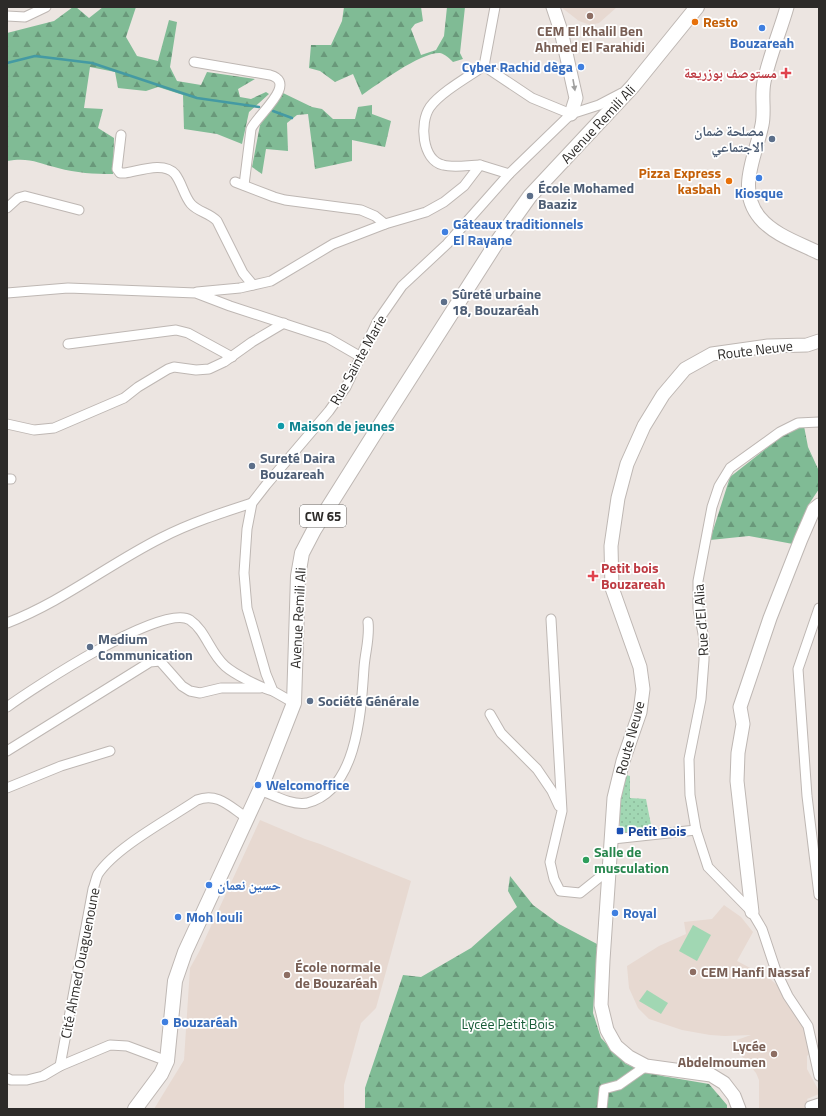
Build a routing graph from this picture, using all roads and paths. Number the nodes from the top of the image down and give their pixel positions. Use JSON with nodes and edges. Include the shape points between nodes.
{"nodes":[{"id":1,"x":46,"y":7,"type":"edge"},
{"id":2,"x":496,"y":7,"type":"edge"},
{"id":3,"x":553,"y":7,"type":"edge"},
{"id":4,"x":697,"y":7,"type":"edge"},
{"id":5,"x":787,"y":7,"type":"edge"},
{"id":6,"x":7,"y":16,"type":"edge"},
{"id":7,"x":194,"y":62,"type":"dead end"},
{"id":8,"x":484,"y":66,"type":"junction"},
{"id":9,"x":633,"y":86,"type":"junction"},
{"id":10,"x":571,"y":114,"type":"junction"},
{"id":11,"x":121,"y":135,"type":"dead end"},
{"id":12,"x":480,"y":165,"type":"junction"},
{"id":13,"x":509,"y":174,"type":"junction"},
{"id":14,"x":235,"y":182,"type":"dead end"},
{"id":15,"x":244,"y":185,"type":"junction"},
{"id":16,"x":7,"y":208,"type":"edge"},
{"id":17,"x":79,"y":210,"type":"dead end"},
{"id":18,"x":385,"y":224,"type":"junction"},
{"id":19,"x":819,"y":253,"type":"edge"},
{"id":20,"x":253,"y":285,"type":"junction"},
{"id":21,"x":196,"y":292,"type":"junction"},
{"id":22,"x":7,"y":293,"type":"edge"},
{"id":23,"x":284,"y":323,"type":"junction"},
{"id":24,"x":819,"y":341,"type":"edge"},
{"id":25,"x":68,"y":344,"type":"dead end"},
{"id":26,"x":361,"y":356,"type":"junction"},
{"id":27,"x":232,"y":357,"type":"junction"},
{"id":28,"x":819,"y":422,"type":"edge"},
{"id":29,"x":7,"y":424,"type":"edge"},
{"id":30,"x":252,"y":504,"type":"junction"},
{"id":31,"x":819,"y":505,"type":"edge"},
{"id":32,"x":819,"y":608,"type":"edge"},
{"id":33,"x":551,"y":619,"type":"dead end"},
{"id":34,"x":368,"y":622,"type":"dead end"},
{"id":35,"x":7,"y":623,"type":"edge"},
{"id":36,"x":260,"y":688,"type":"junction"},
{"id":37,"x":272,"y":691,"type":"junction"},
{"id":38,"x":294,"y":703,"type":"junction"},
{"id":39,"x":7,"y":707,"type":"edge"},
{"id":40,"x":490,"y":714,"type":"dead end"},
{"id":41,"x":7,"y":751,"type":"edge"},
{"id":42,"x":110,"y":751,"type":"dead end"},
{"id":43,"x":7,"y":788,"type":"edge"},
{"id":44,"x":260,"y":790,"type":"junction"},
{"id":45,"x":562,"y":811,"type":"junction"},
{"id":46,"x":247,"y":818,"type":"junction"},
{"id":47,"x":696,"y":830,"type":"junction"},
{"id":48,"x":613,"y":839,"type":"junction"},
{"id":49,"x":610,"y":869,"type":"junction"},
{"id":50,"x":819,"y":895,"type":"edge"},
{"id":51,"x":752,"y":912,"type":"junction"},
{"id":52,"x":167,"y":1061,"type":"junction"},
{"id":53,"x":60,"y":1066,"type":"junction"},
{"id":54,"x":646,"y":1066,"type":"junction"},
{"id":55,"x":819,"y":1076,"type":"edge"},
{"id":56,"x":7,"y":1078,"type":"edge"},
{"id":57,"x":135,"y":1109,"type":"edge"},
{"id":58,"x":602,"y":1109,"type":"edge"},
{"id":59,"x":739,"y":1109,"type":"edge"}],
"edges":[{"from":1,"to":6,"type":"street","via":[[25,17]]},
{"from":2,"to":8,"type":"street"},
{"from":3,"to":10,"type":"main road","one_way":true,"via":[[576,98]]},
{"from":4,"to":9,"type":"main road","name":"Avenue Remili Ali","number":"CW 65"},
{"from":5,"to":19,"type":"main road","via":[[764,83],[763,123],[748,173],[749,190],[752,205],[759,217],[770,227]]},
{"from":7,"to":15,"type":"street","via":[[270,75],[280,81],[277,94],[253,123]]},
{"from":8,"to":10,"type":"street","via":[[532,98]]},
{"from":8,"to":12,"type":"street","via":[[436,100],[427,112],[423,127],[426,146],[437,163],[445,166]]},
{"from":9,"to":10,"type":"street","name":"Rue Sainte Marie","via":[[599,106]]},
{"from":9,"to":38,"type":"main road","name":"Avenue Remili Ali","number":"CW 65","via":[[522,207],[497,242],[314,530],[302,553],[298,576]]},
{"from":10,"to":13,"type":"street","name":"Rue Sainte Marie"},
{"from":11,"to":20,"type":"street","via":[[117,169],[120,173],[159,167],[175,174],[191,204],[217,221],[243,273]]},
{"from":12,"to":13,"type":"street"},
{"from":12,"to":18,"type":"street","via":[[464,186],[444,202],[426,212]]},
{"from":13,"to":26,"type":"street","name":"Rue Sainte Marie","via":[[447,244],[402,286],[377,322]]},
{"from":14,"to":15,"type":"street"},
{"from":15,"to":18,"type":"street","via":[[279,198],[361,210]]},
{"from":16,"to":17,"type":"street","via":[[18,198],[25,196]]},
{"from":18,"to":20,"type":"street","via":[[333,244],[271,281]]},
{"from":20,"to":21,"type":"street"},
{"from":21,"to":22,"type":"street","via":[[68,288]]},
{"from":21,"to":23,"type":"street"},
{"from":23,"to":26,"type":"street","via":[[328,338]]},
{"from":23,"to":27,"type":"street"},
{"from":24,"to":48,"type":"main road","name":"Route Neuve","via":[[808,345],[768,346],[712,354],[685,369],[663,395],[644,426],[627,464],[618,498],[611,546],[612,588],[640,667],[643,689],[640,712],[623,761],[614,798]]},
{"from":25,"to":27,"type":"street","via":[[176,330],[188,333]]},
{"from":26,"to":30,"type":"street","name":"Rue Sainte Marie","via":[[346,387],[329,412]]},
{"from":27,"to":29,"type":"street","via":[[209,369],[168,369],[124,398],[54,428],[34,430]]},
{"from":28,"to":47,"type":"street","name":"Rue d'El Alia","via":[[798,423],[780,432],[730,468],[719,486],[712,507],[698,582],[704,660],[701,699],[689,759],[690,795]]},
{"from":30,"to":35,"type":"street","via":[[201,520],[161,538],[24,617]]},
{"from":30,"to":37,"type":"street","name":"Rue Sainte Marie","via":[[247,529],[244,573],[247,608]]},
{"from":31,"to":51,"type":"main road","via":[[814,509],[770,618],[740,707],[743,724],[737,781]]},
{"from":32,"to":50,"type":"street","via":[[798,669],[806,796]]},
{"from":33,"to":45,"type":"street"},
{"from":34,"to":44,"type":"street","via":[[370,636],[364,666],[362,703],[347,765],[329,791],[305,803],[294,802]]},
{"from":36,"to":37,"type":"street"},
{"from":36,"to":39,"type":"street","via":[[224,666],[200,630],[189,619],[182,618],[149,626],[116,640],[33,688]]},
{"from":36,"to":41,"type":"street","via":[[221,688],[200,693],[190,691],[182,686],[160,661],[150,662]]},
{"from":37,"to":38,"type":"street"},
{"from":38,"to":44,"type":"main road","name":"Avenue Remili Ali","number":"CW 65"},
{"from":40,"to":45,"type":"street","via":[[501,733],[537,769]]},
{"from":42,"to":43,"type":"street","via":[[60,766]]},
{"from":44,"to":46,"type":"main road","name":"Avenue Remili Ali","number":"CW 65"},
{"from":45,"to":49,"type":"street","via":[[550,862],[560,892],[580,894]]},
{"from":46,"to":52,"type":"main road","name":"Avenue Remili Ali","number":"CW 65","via":[[185,952],[175,981]]},
{"from":46,"to":53,"type":"street","name":"Cité Ahmed Ouaguenoune","via":[[215,797],[207,796],[128,846],[110,860],[98,875],[93,889]]},
{"from":47,"to":48,"type":"street"},
{"from":47,"to":51,"type":"street","name":"Rue d'El Alia","via":[[708,867]]},
{"from":48,"to":49,"type":"main road","name":"Route Neuve"},
{"from":49,"to":54,"type":"main road","name":"Route Neuve","via":[[601,1005],[607,1030],[616,1046]]},
{"from":51,"to":55,"type":"street","name":"Rue d'El Alia","via":[[762,930],[776,971],[788,996],[808,1026]]},
{"from":52,"to":53,"type":"street","via":[[127,1046],[110,1046]]},
{"from":52,"to":57,"type":"main road","name":"Avenue Remili Ali","number":"CW 65","via":[[161,1074]]},
{"from":53,"to":56,"type":"street","via":[[43,1076],[27,1080]]},
{"from":54,"to":58,"type":"street","via":[[619,1086],[604,1089]]},
{"from":54,"to":59,"type":"main road","name":"Route Neuve","via":[[711,1075],[724,1082]]}]}
